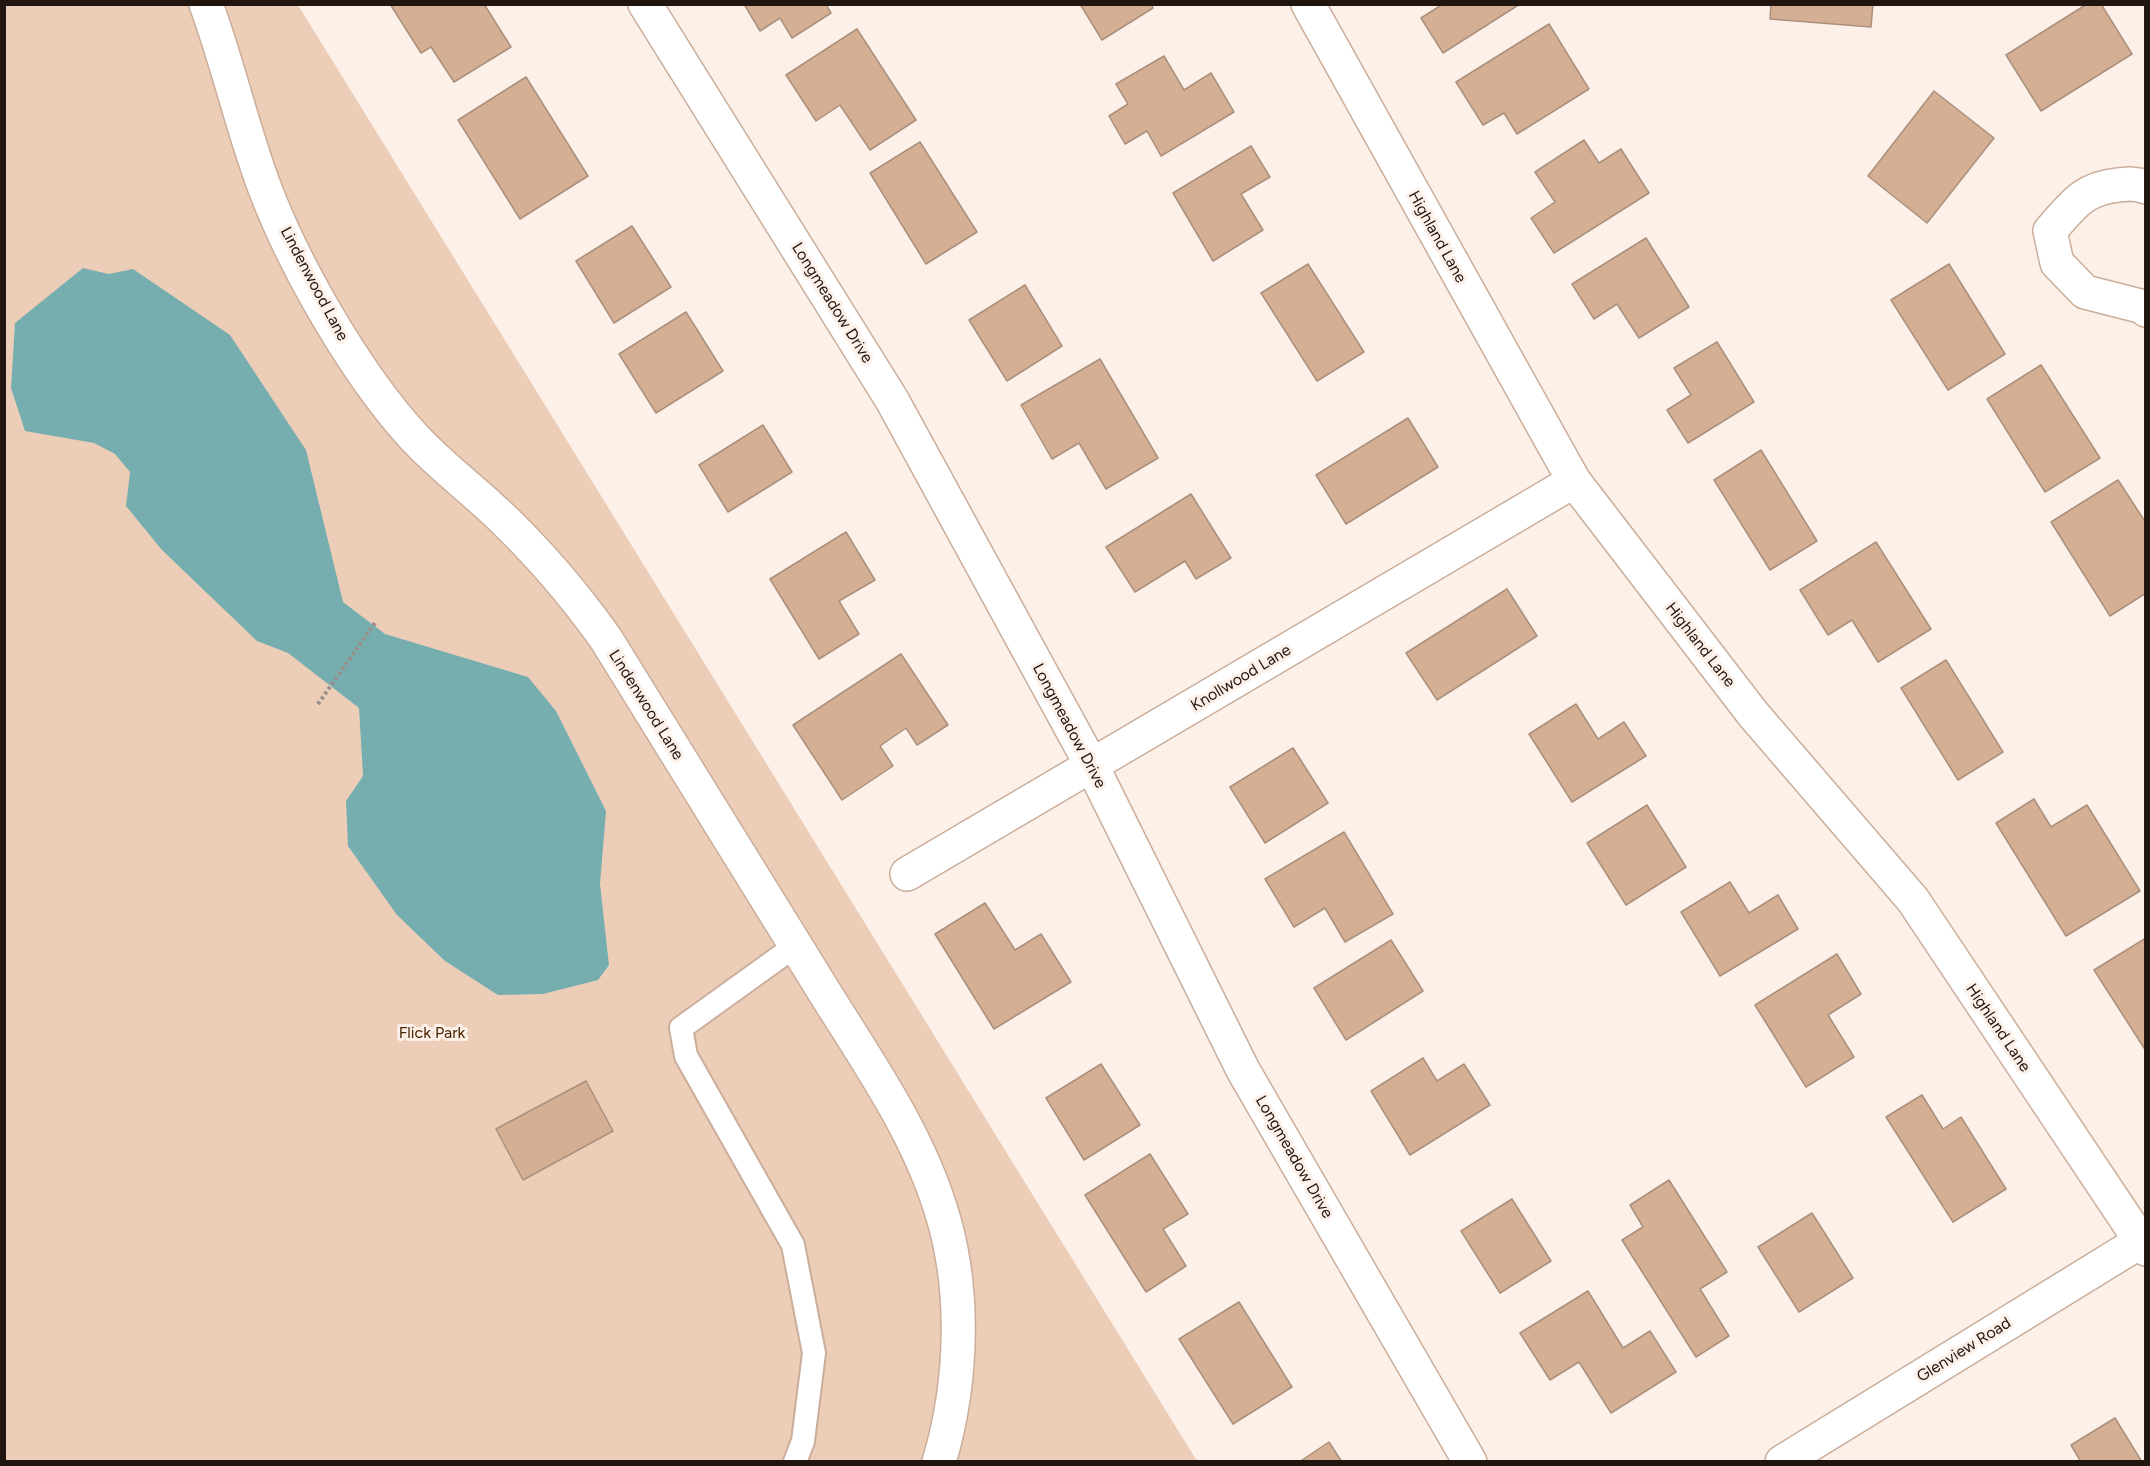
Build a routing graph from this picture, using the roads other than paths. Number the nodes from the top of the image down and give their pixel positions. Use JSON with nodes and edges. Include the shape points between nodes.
{"nodes":[{"id":1,"x":206,"y":4,"type":"edge"},
{"id":2,"x":645,"y":4,"type":"edge"},
{"id":3,"x":1308,"y":4,"type":"edge"},
{"id":4,"x":2145,"y":187,"type":"edge"},
{"id":5,"x":2145,"y":306,"type":"edge"},
{"id":6,"x":1574,"y":481,"type":"junction"},
{"id":7,"x":1092,"y":766,"type":"junction"},
{"id":8,"x":907,"y":874,"type":"dead end"},
{"id":9,"x":795,"y":946,"type":"junction"},
{"id":10,"x":2144,"y":1243,"type":"edge"},
{"id":11,"x":795,"y":1461,"type":"edge"},
{"id":12,"x":939,"y":1461,"type":"edge"},
{"id":13,"x":1470,"y":1461,"type":"edge"},
{"id":14,"x":1782,"y":1461,"type":"edge"}],
"edges":[{"from":1,"to":9,"type":"street","name":"Lindenwood Lane","via":[[265,187],[335,329],[412,436],[500,516],[577,597]]},
{"from":2,"to":7,"type":"street","name":"Longmeadow Drive","via":[[892,400]]},
{"from":3,"to":6,"type":"street","name":"Highland Lane"},
{"from":4,"to":5,"type":"street","via":[[2136,183],[2096,187],[2050,231],[2057,262],[2085,292]]},
{"from":6,"to":7,"type":"street","name":"Knollwood Lane"},
{"from":6,"to":10,"type":"street","name":"Highland Lane","via":[[1753,714],[1912,900]]},
{"from":7,"to":8,"type":"street","name":"Knollwood Lane"},
{"from":7,"to":13,"type":"street","name":"Longmeadow Drive","via":[[1243,1070]]},
{"from":9,"to":11,"type":"lane","via":[[681,1028],[686,1056],[793,1245],[814,1353],[802,1442]]},
{"from":9,"to":12,"type":"street","name":"Lindenwood Lane","via":[[899,1113],[940,1207],[953,1264],[958,1323],[954,1400]]},
{"from":10,"to":14,"type":"street","name":"Glenview Road"}]}
